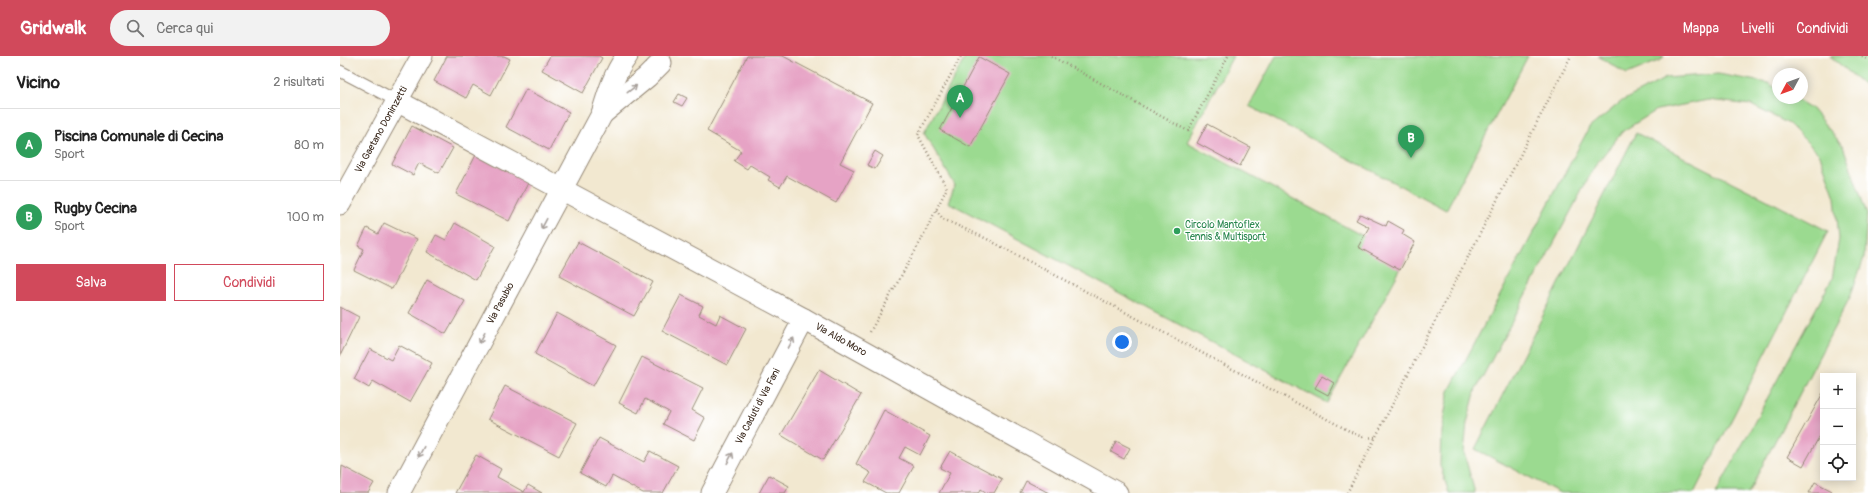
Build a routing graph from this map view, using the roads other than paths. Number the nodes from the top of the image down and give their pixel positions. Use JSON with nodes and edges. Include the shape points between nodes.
{"nodes":[{"id":1,"x":422,"y":56,"type":"edge"},
{"id":2,"x":627,"y":56,"type":"edge"},
{"id":3,"x":633,"y":56,"type":"edge"},
{"id":4,"x":664,"y":60,"type":"edge"},
{"id":5,"x":340,"y":71,"type":"edge"},
{"id":6,"x":397,"y":100,"type":"junction"},
{"id":7,"x":602,"y":114,"type":"junction"},
{"id":8,"x":345,"y":182,"type":"edge"},
{"id":9,"x":563,"y":189,"type":"junction"},
{"id":10,"x":340,"y":204,"type":"edge"},
{"id":11,"x":804,"y":319,"type":"junction"},
{"id":12,"x":399,"y":493,"type":"edge"},
{"id":13,"x":712,"y":493,"type":"edge"},
{"id":14,"x":1117,"y":493,"type":"edge"}],
"edges":[{"from":1,"to":6,"type":"street","name":"Via Gaetano Doninzetti"},
{"from":2,"to":7,"type":"street","name":"Via Pasubio","via":[[610,87]]},
{"from":3,"to":4,"type":"street","name":"Via Pasubio","via":[[648,67]]},
{"from":7,"to":4,"type":"street","name":"Via Pasubio","one_way":true},
{"from":5,"to":6,"type":"lane"},
{"from":6,"to":8,"type":"street","name":"Via Gaetano Doninzetti"},
{"from":6,"to":9,"type":"street","name":"Via Aldo Moro"},
{"from":7,"to":9,"type":"street","name":"Via Pasubio"},
{"from":8,"to":10,"type":"street","name":"Via Gaetano Doninzetti"},
{"from":9,"to":11,"type":"street","name":"Via Aldo Moro"},
{"from":9,"to":12,"type":"street","name":"Via Pasubio","one_way":true},
{"from":13,"to":11,"type":"street","name":"Via Caduti di Via Fani","one_way":true},
{"from":11,"to":14,"type":"street","name":"Via Aldo Moro"}]}
